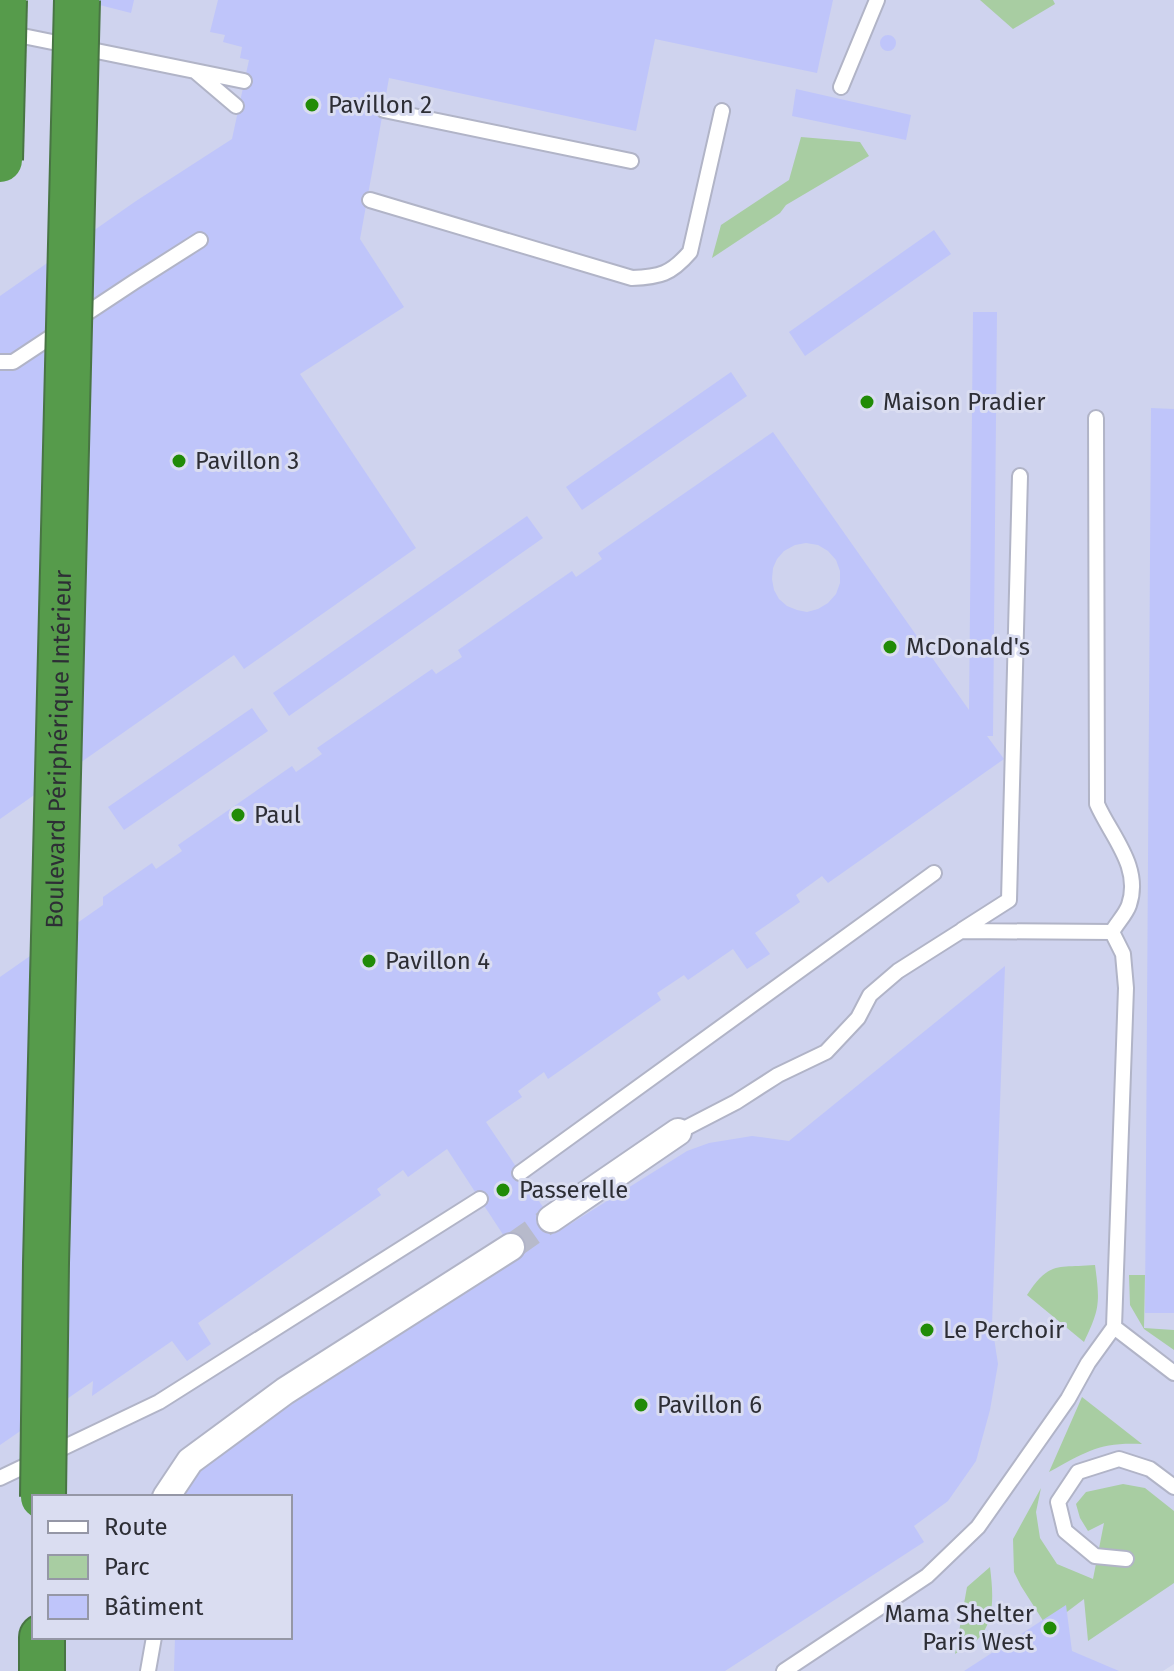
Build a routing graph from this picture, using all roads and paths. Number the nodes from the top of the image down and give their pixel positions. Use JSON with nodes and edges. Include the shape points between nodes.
{"nodes":[{"id":1,"x":4,"y":0,"type":"edge"},
{"id":2,"x":77,"y":0,"type":"edge"},
{"id":3,"x":877,"y":0,"type":"edge"},
{"id":4,"x":0,"y":32,"type":"edge"},
{"id":5,"x":194,"y":70,"type":"junction"},
{"id":6,"x":244,"y":81,"type":"dead end"},
{"id":7,"x":841,"y":87,"type":"dead end"},
{"id":8,"x":236,"y":106,"type":"dead end"},
{"id":9,"x":384,"y":110,"type":"dead end"},
{"id":10,"x":722,"y":111,"type":"dead end"},
{"id":11,"x":0,"y":160,"type":"edge"},
{"id":12,"x":631,"y":161,"type":"dead end"},
{"id":13,"x":370,"y":200,"type":"dead end"},
{"id":14,"x":200,"y":240,"type":"dead end"},
{"id":15,"x":0,"y":362,"type":"edge"},
{"id":16,"x":1096,"y":418,"type":"dead end"},
{"id":17,"x":1020,"y":476,"type":"dead end"},
{"id":18,"x":934,"y":873,"type":"dead end"},
{"id":19,"x":961,"y":931,"type":"junction"},
{"id":20,"x":1112,"y":932,"type":"junction"},
{"id":21,"x":678,"y":1132,"type":"joint"},
{"id":22,"x":520,"y":1173,"type":"dead end"},
{"id":23,"x":480,"y":1199,"type":"dead end"},
{"id":24,"x":551,"y":1219,"type":"tunnel mouth"},
{"id":25,"x":511,"y":1247,"type":"tunnel mouth"},
{"id":26,"x":1114,"y":1327,"type":"junction"},
{"id":27,"x":1174,"y":1373,"type":"edge"},
{"id":28,"x":0,"y":1478,"type":"edge"},
{"id":29,"x":1174,"y":1487,"type":"edge"},
{"id":30,"x":43,"y":1495,"type":"edge"},
{"id":31,"x":167,"y":1495,"type":"edge"},
{"id":32,"x":1126,"y":1559,"type":"dead end"},
{"id":33,"x":42,"y":1639,"type":"edge"},
{"id":34,"x":154,"y":1639,"type":"edge"},
{"id":35,"x":42,"y":1671,"type":"edge"},
{"id":36,"x":148,"y":1671,"type":"edge"},
{"id":37,"x":784,"y":1671,"type":"edge"}],
"edges":[{"from":1,"to":11,"type":"highway","bridge":true},
{"from":2,"to":30,"type":"highway","name":"Boulevard Périphérique Intérieur","bridge":true},
{"from":3,"to":7,"type":"lane"},
{"from":4,"to":5,"type":"lane"},
{"from":5,"to":6,"type":"lane"},
{"from":5,"to":8,"type":"lane"},
{"from":9,"to":12,"type":"lane"},
{"from":10,"to":13,"type":"lane","via":[[690,252],[677,267],[654,277],[632,278]]},
{"from":14,"to":15,"type":"lane","via":[[13,362]]},
{"from":16,"to":20,"type":"lane","via":[[1097,804],[1132,878],[1129,904]]},
{"from":17,"to":19,"type":"lane","via":[[1009,900]]},
{"from":18,"to":22,"type":"lane"},
{"from":19,"to":20,"type":"lane"},
{"from":19,"to":21,"type":"lane","via":[[870,995],[858,1018],[826,1052]]},
{"from":20,"to":26,"type":"lane","via":[[1123,954],[1126,988]]},
{"from":21,"to":24,"type":"street"},
{"from":23,"to":28,"type":"lane","via":[[159,1402]]},
{"from":25,"to":31,"type":"street","via":[[273,1400],[190,1461]]},
{"from":26,"to":27,"type":"lane"},
{"from":26,"to":37,"type":"lane","via":[[978,1527],[927,1576]]},
{"from":29,"to":32,"type":"lane","via":[[1150,1469],[1119,1459],[1078,1472],[1058,1502],[1065,1531],[1095,1556]]},
{"from":33,"to":35,"type":"highway"},
{"from":34,"to":36,"type":"lane"}]}
